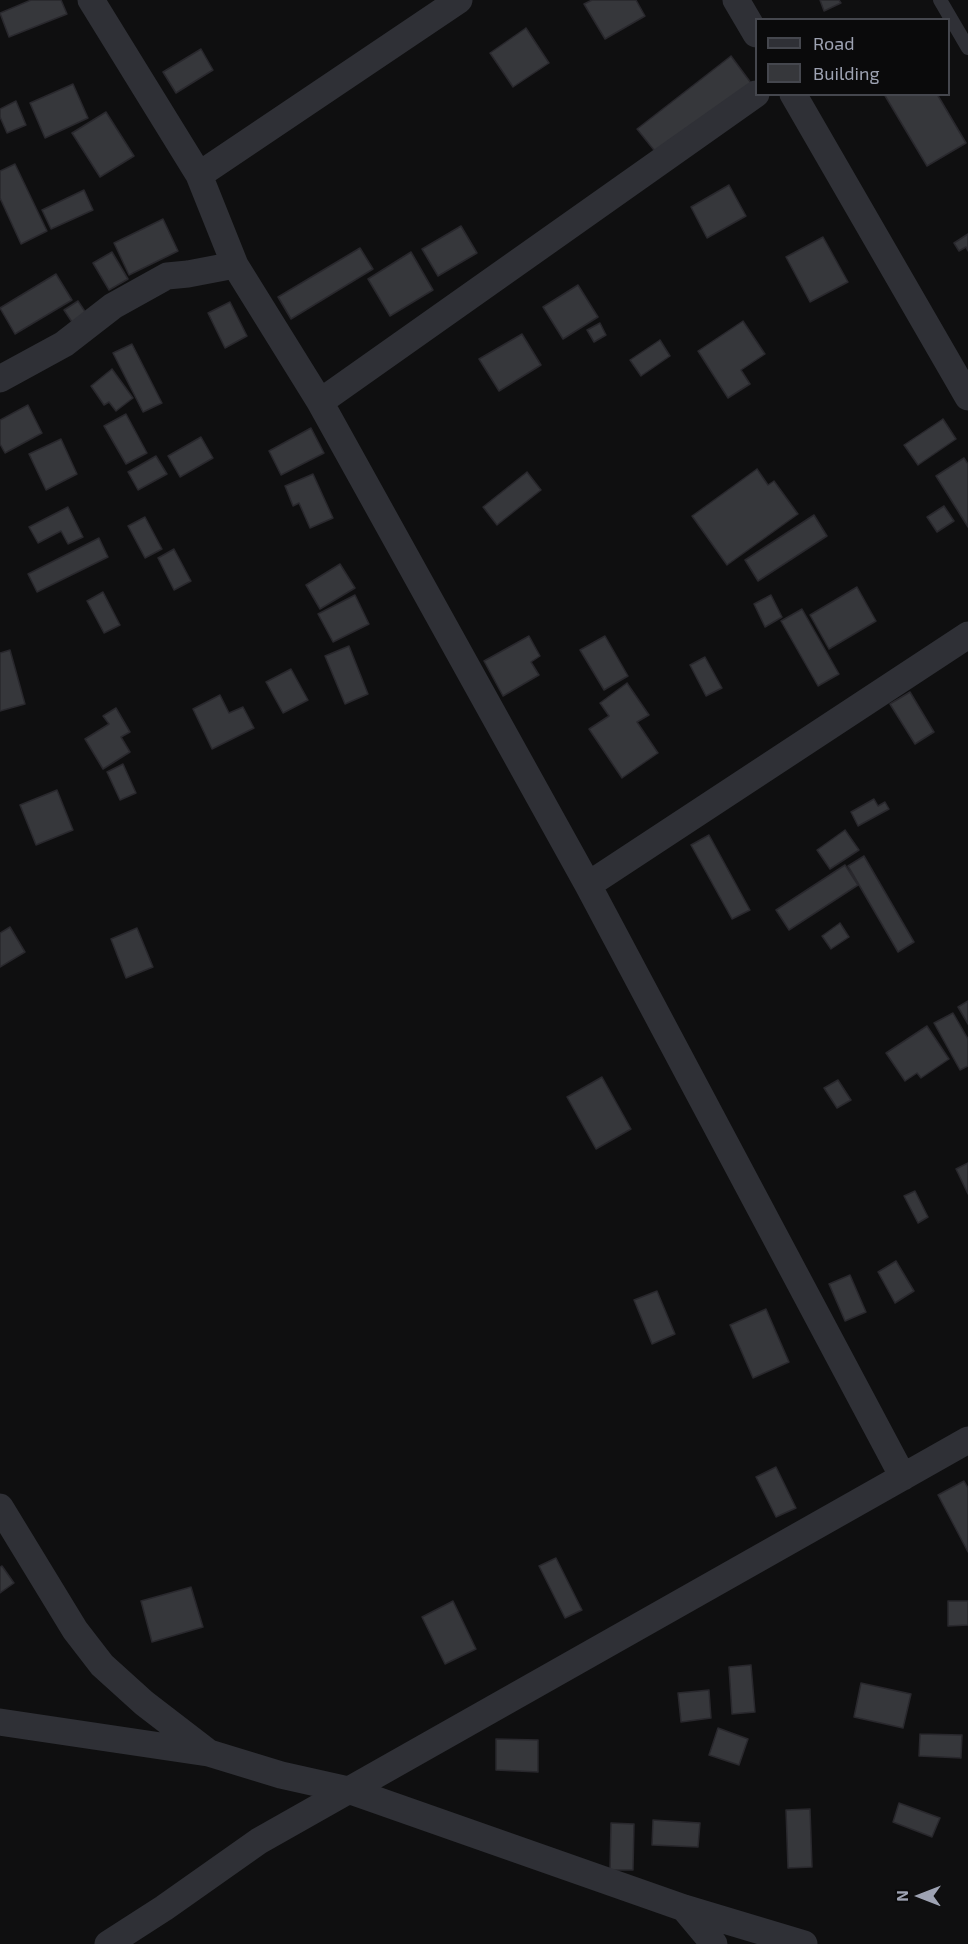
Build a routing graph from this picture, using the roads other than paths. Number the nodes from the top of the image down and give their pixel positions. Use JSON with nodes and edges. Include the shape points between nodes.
{"nodes":[{"id":1,"x":91,"y":0,"type":"edge"},
{"id":2,"x":459,"y":0,"type":"edge"},
{"id":3,"x":736,"y":0,"type":"edge"},
{"id":4,"x":940,"y":0,"type":"edge"},
{"id":5,"x":755,"y":31,"type":"edge"},
{"id":6,"x":968,"y":48,"type":"edge"},
{"id":7,"x":755,"y":95,"type":"edge"},
{"id":8,"x":794,"y":96,"type":"edge"},
{"id":9,"x":199,"y":175,"type":"junction"},
{"id":10,"x":236,"y":265,"type":"junction"},
{"id":11,"x":0,"y":379,"type":"edge"},
{"id":12,"x":968,"y":397,"type":"edge"},
{"id":13,"x":320,"y":402,"type":"junction"},
{"id":14,"x":968,"y":635,"type":"edge"},
{"id":15,"x":588,"y":885,"type":"junction"},
{"id":16,"x":968,"y":1440,"type":"edge"},
{"id":17,"x":903,"y":1477,"type":"junction"},
{"id":18,"x":0,"y":1507,"type":"edge"},
{"id":19,"x":0,"y":1722,"type":"edge"},
{"id":20,"x":209,"y":1753,"type":"junction"},
{"id":21,"x":348,"y":1790,"type":"junction"},
{"id":22,"x":684,"y":1908,"type":"junction"},
{"id":23,"x":108,"y":1944,"type":"edge"},
{"id":24,"x":714,"y":1944,"type":"edge"},
{"id":25,"x":804,"y":1944,"type":"edge"}],
"edges":[{"from":1,"to":9,"type":"street"},
{"from":2,"to":9,"type":"street"},
{"from":3,"to":5,"type":"street"},
{"from":4,"to":6,"type":"lane"},
{"from":7,"to":13,"type":"street"},
{"from":8,"to":12,"type":"street"},
{"from":9,"to":10,"type":"street"},
{"from":10,"to":11,"type":"street","via":[[167,276],[113,306],[64,344]]},
{"from":10,"to":13,"type":"street"},
{"from":13,"to":15,"type":"street"},
{"from":14,"to":15,"type":"street"},
{"from":15,"to":17,"type":"street"},
{"from":16,"to":17,"type":"street"},
{"from":17,"to":21,"type":"street"},
{"from":18,"to":20,"type":"street","via":[[75,1630],[102,1665]]},
{"from":19,"to":20,"type":"street"},
{"from":20,"to":21,"type":"street"},
{"from":21,"to":22,"type":"street"},
{"from":21,"to":23,"type":"street","via":[[259,1841]]},
{"from":22,"to":24,"type":"street"},
{"from":22,"to":25,"type":"street"}]}
